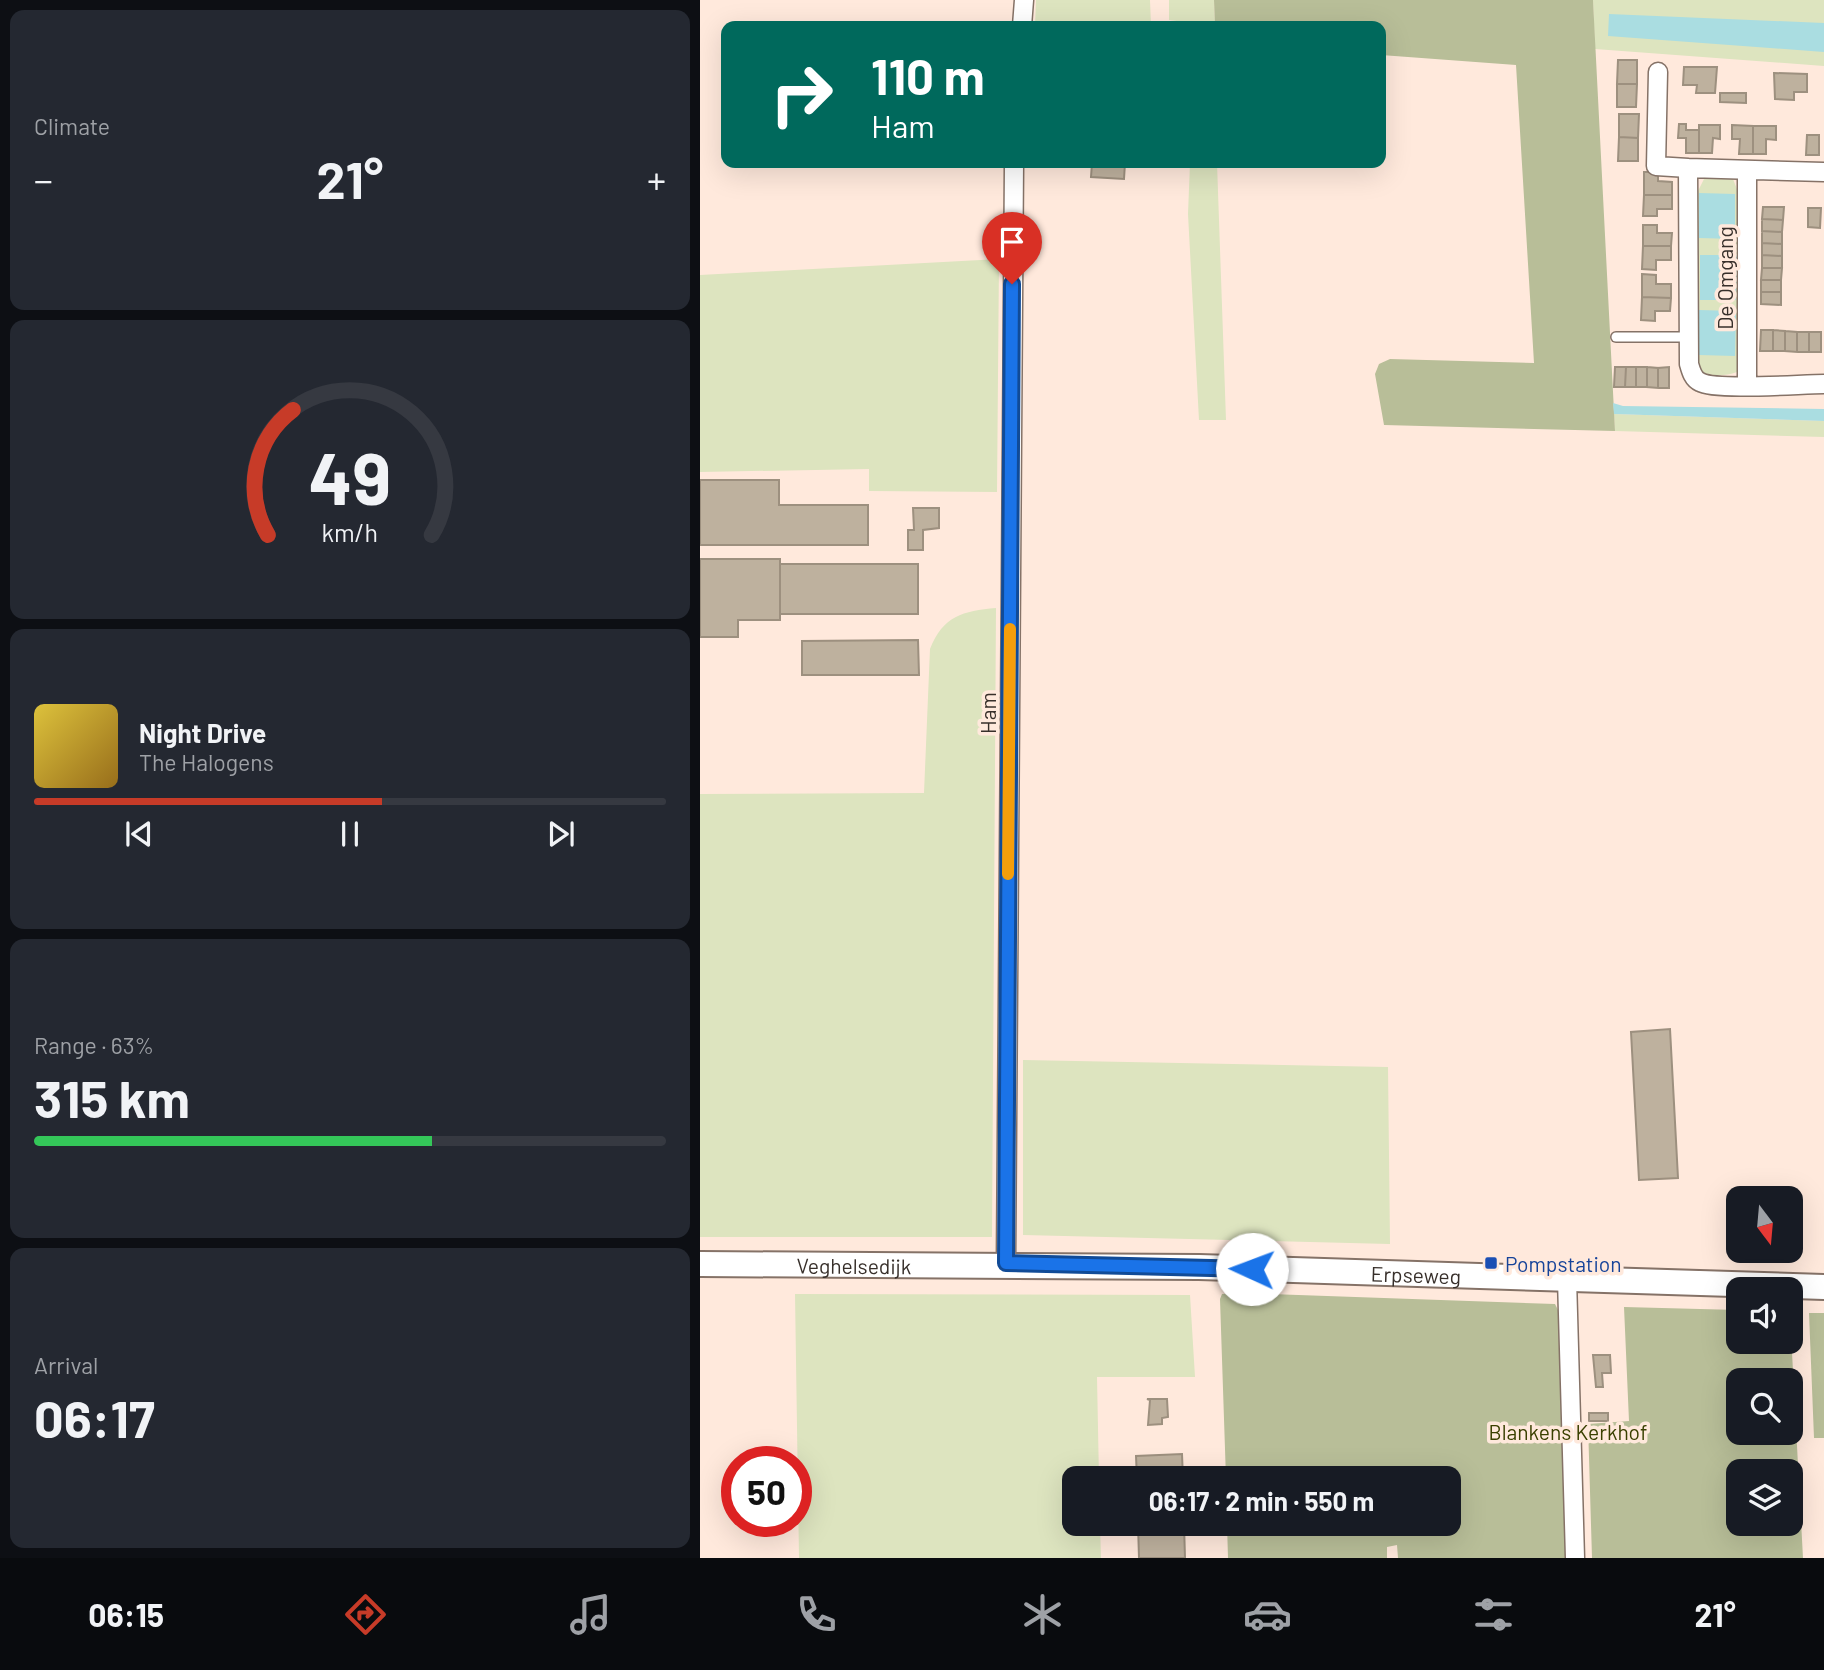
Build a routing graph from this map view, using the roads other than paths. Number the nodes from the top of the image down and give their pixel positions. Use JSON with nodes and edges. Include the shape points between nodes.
{"nodes":[{"id":1,"x":1024,"y":0,"type":"edge"},
{"id":2,"x":1022,"y":21,"type":"edge"},
{"id":3,"x":1658,"y":72,"type":"dead end"},
{"id":4,"x":1014,"y":168,"type":"edge"},
{"id":5,"x":1688,"y":168,"type":"junction"},
{"id":6,"x":1747,"y":171,"type":"junction"},
{"id":7,"x":1824,"y":172,"type":"edge"},
{"id":8,"x":1616,"y":337,"type":"dead end"},
{"id":9,"x":1689,"y":337,"type":"junction"},
{"id":10,"x":1747,"y":384,"type":"junction"},
{"id":11,"x":1824,"y":384,"type":"edge"},
{"id":12,"x":1006,"y":1263,"type":"junction"},
{"id":13,"x":700,"y":1264,"type":"edge"},
{"id":14,"x":1567,"y":1279,"type":"junction"},
{"id":15,"x":1824,"y":1287,"type":"edge"},
{"id":16,"x":1575,"y":1558,"type":"edge"}],
"edges":[{"from":1,"to":2,"type":"street"},
{"from":3,"to":5,"type":"street","via":[[1656,166]]},
{"from":4,"to":12,"type":"street","name":"Ham"},
{"from":5,"to":6,"type":"street"},
{"from":5,"to":9,"type":"street","name":"De Omgang"},
{"from":6,"to":7,"type":"street"},
{"from":6,"to":10,"type":"street","name":"De Omgang"},
{"from":8,"to":9,"type":"lane","name":"De Omgang"},
{"from":9,"to":10,"type":"street","name":"De Omgang","via":[[1689,364],[1701,383]]},
{"from":10,"to":11,"type":"street","name":"De Omgang"},
{"from":12,"to":13,"type":"main road","name":"Veghelsedijk"},
{"from":12,"to":14,"type":"main road","name":"Erpseweg"},
{"from":14,"to":15,"type":"main road","name":"Erpseweg"},
{"from":14,"to":16,"type":"street"}]}
